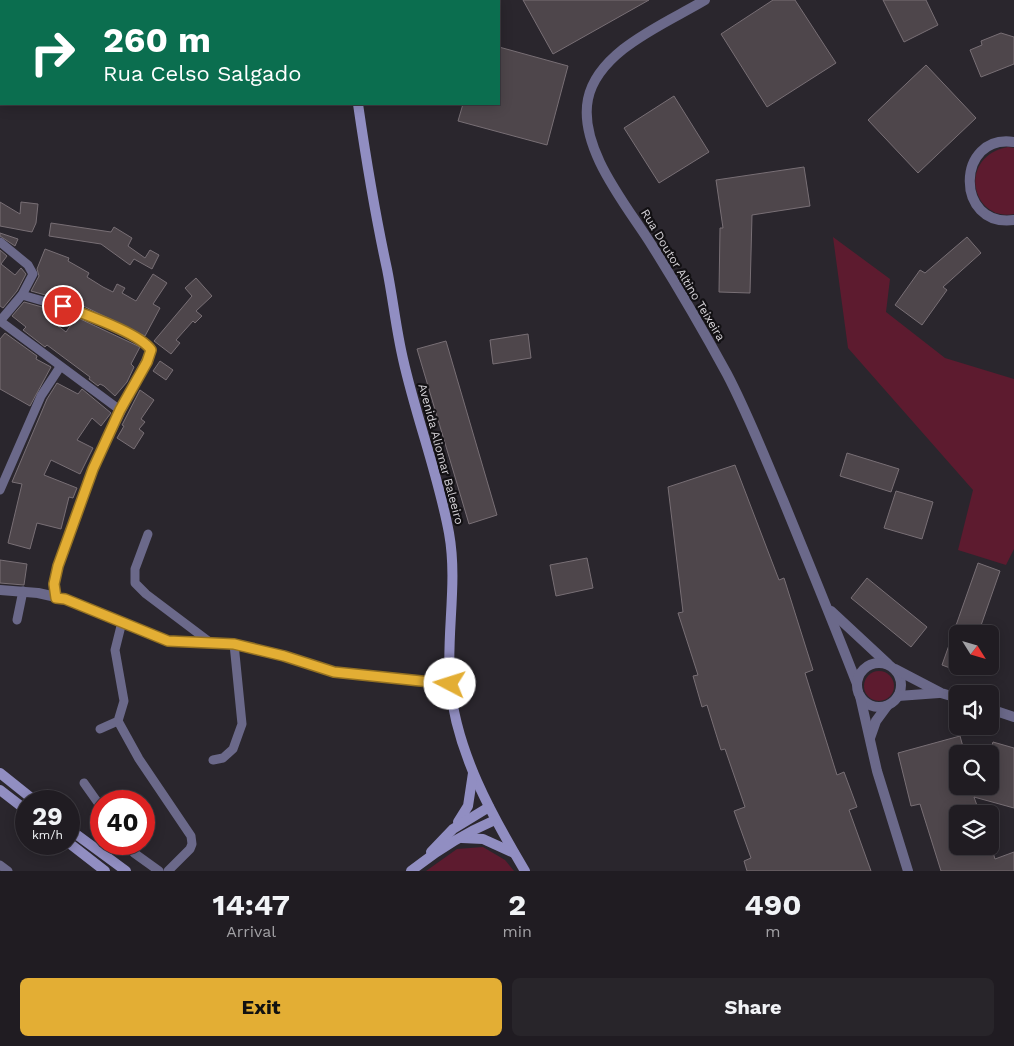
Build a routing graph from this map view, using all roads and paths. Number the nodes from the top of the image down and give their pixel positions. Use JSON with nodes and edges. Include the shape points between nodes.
{"nodes":[{"id":1,"x":705,"y":0,"type":"edge"},
{"id":2,"x":358,"y":105,"type":"edge"},
{"id":3,"x":1014,"y":142,"type":"edge"},
{"id":4,"x":1012,"y":221,"type":"edge"},
{"id":5,"x":0,"y":242,"type":"edge"},
{"id":6,"x":22,"y":295,"type":"junction"},
{"id":7,"x":0,"y":321,"type":"edge"},
{"id":8,"x":60,"y":367,"type":"junction"},
{"id":9,"x":120,"y":410,"type":"junction"},
{"id":10,"x":0,"y":490,"type":"edge"},
{"id":11,"x":148,"y":534,"type":"dead end"},
{"id":12,"x":0,"y":590,"type":"edge"},
{"id":13,"x":23,"y":591,"type":"junction"},
{"id":14,"x":56,"y":598,"type":"junction"},
{"id":15,"x":828,"y":609,"type":"junction"},
{"id":16,"x":17,"y":620,"type":"dead end"},
{"id":17,"x":122,"y":622,"type":"junction"},
{"id":18,"x":211,"y":642,"type":"junction"},
{"id":19,"x":234,"y":644,"type":"junction"},
{"id":20,"x":892,"y":667,"type":"junction"},
{"id":21,"x":450,"y":684,"type":"junction"},
{"id":22,"x":857,"y":684,"type":"junction"},
{"id":23,"x":941,"y":693,"type":"junction"},
{"id":24,"x":949,"y":695,"type":"edge"},
{"id":25,"x":860,"y":696,"type":"junction"},
{"id":26,"x":898,"y":696,"type":"junction"},
{"id":27,"x":887,"y":706,"type":"junction"},
{"id":28,"x":999,"y":712,"type":"edge"},
{"id":29,"x":1014,"y":717,"type":"edge"},
{"id":30,"x":118,"y":721,"type":"junction"},
{"id":31,"x":100,"y":729,"type":"dead end"},
{"id":32,"x":870,"y":738,"type":"junction"},
{"id":33,"x":212,"y":760,"type":"dead end"},
{"id":34,"x":473,"y":772,"type":"junction"},
{"id":35,"x":0,"y":773,"type":"edge"},
{"id":36,"x":84,"y":783,"type":"dead end"},
{"id":37,"x":0,"y":790,"type":"edge"},
{"id":38,"x":21,"y":790,"type":"edge"},
{"id":39,"x":90,"y":791,"type":"edge"},
{"id":40,"x":15,"y":802,"type":"edge"},
{"id":41,"x":489,"y":807,"type":"junction"},
{"id":42,"x":495,"y":820,"type":"junction"},
{"id":43,"x":453,"y":829,"type":"junction"},
{"id":44,"x":80,"y":837,"type":"edge"},
{"id":45,"x":461,"y":838,"type":"junction"},
{"id":46,"x":80,"y":852,"type":"edge"},
{"id":47,"x":514,"y":854,"type":"junction"},
{"id":48,"x":137,"y":855,"type":"edge"},
{"id":49,"x":426,"y":859,"type":"junction"},
{"id":50,"x":0,"y":865,"type":"edge"},
{"id":51,"x":8,"y":871,"type":"edge"},
{"id":52,"x":105,"y":871,"type":"edge"},
{"id":53,"x":126,"y":871,"type":"edge"},
{"id":54,"x":159,"y":871,"type":"edge"},
{"id":55,"x":169,"y":871,"type":"edge"},
{"id":56,"x":411,"y":871,"type":"edge"},
{"id":57,"x":525,"y":871,"type":"edge"},
{"id":58,"x":908,"y":871,"type":"edge"}],
"edges":[{"from":1,"to":15,"type":"street","name":"Rua Doutor Altino Teixeira","via":[[624,48],[608,62],[595,80],[588,100],[591,141],[601,165],[681,291],[728,376]]},
{"from":2,"to":21,"type":"main road","name":"Avenida Aliomar Baleeiro","via":[[375,217],[402,358],[453,554]]},
{"from":3,"to":4,"type":"street","via":[[995,143],[983,150],[969,174],[969,188],[982,211],[994,218]]},
{"from":5,"to":6,"type":"street","via":[[28,265],[33,274]]},
{"from":6,"to":7,"type":"street"},
{"from":6,"to":9,"type":"street","via":[[85,313],[149,347],[150,354]]},
{"from":7,"to":8,"type":"street"},
{"from":8,"to":9,"type":"street"},
{"from":8,"to":10,"type":"street","via":[[41,396]]},
{"from":9,"to":14,"type":"street","via":[[93,469],[58,566],[54,584]]},
{"from":11,"to":18,"type":"street","via":[[135,569],[135,583]]},
{"from":12,"to":13,"type":"street"},
{"from":13,"to":14,"type":"street"},
{"from":13,"to":16,"type":"street"},
{"from":14,"to":17,"type":"street"},
{"from":15,"to":20,"type":"street","name":"Rua Doutor Altino Teixeira"},
{"from":15,"to":22,"type":"street","name":"Rua Doutor Altino Teixeira"},
{"from":17,"to":18,"type":"street","via":[[168,641]]},
{"from":17,"to":30,"type":"street","via":[[115,650],[124,701]]},
{"from":18,"to":19,"type":"street"},
{"from":19,"to":21,"type":"street","via":[[342,674]]},
{"from":19,"to":33,"type":"street","via":[[242,724],[233,749],[222,758]]},
{"from":20,"to":22,"type":"street","via":[[876,663],[868,665],[862,670]]},
{"from":20,"to":23,"type":"street","name":"Rua Doutor Altino Teixeira"},
{"from":20,"to":26,"type":"street","via":[[901,682]]},
{"from":21,"to":34,"type":"main road","name":"Avenida Aliomar Baleeiro","via":[[456,722]]},
{"from":22,"to":25,"type":"street"},
{"from":23,"to":24,"type":"street"},
{"from":23,"to":26,"type":"street"},
{"from":25,"to":27,"type":"street","via":[[874,707]]},
{"from":25,"to":32,"type":"street"},
{"from":26,"to":27,"type":"street"},
{"from":27,"to":32,"type":"street","via":[[876,721]]},
{"from":28,"to":29,"type":"street"},
{"from":30,"to":31,"type":"street"},
{"from":30,"to":55,"type":"street","via":[[139,759],[191,836],[190,849]]},
{"from":32,"to":58,"type":"street"},
{"from":34,"to":41,"type":"main road","name":"Avenida Aliomar Baleeiro"},
{"from":34,"to":43,"type":"main road","via":[[468,806]]},
{"from":35,"to":38,"type":"main road"},
{"from":36,"to":39,"type":"street"},
{"from":37,"to":40,"type":"main road"},
{"from":41,"to":42,"type":"main road","name":"Avenida Aliomar Baleeiro"},
{"from":41,"to":43,"type":"main road"},
{"from":42,"to":45,"type":"main road"},
{"from":42,"to":47,"type":"main road","name":"Avenida Aliomar Baleeiro"},
{"from":43,"to":49,"type":"main road"},
{"from":44,"to":53,"type":"main road"},
{"from":45,"to":47,"type":"main road","via":[[483,838]]},
{"from":45,"to":49,"type":"main road"},
{"from":46,"to":52,"type":"main road"},
{"from":47,"to":57,"type":"main road","name":"Avenida Aliomar Baleeiro"},
{"from":48,"to":54,"type":"street"},
{"from":49,"to":56,"type":"main road"},
{"from":50,"to":51,"type":"street"}]}
